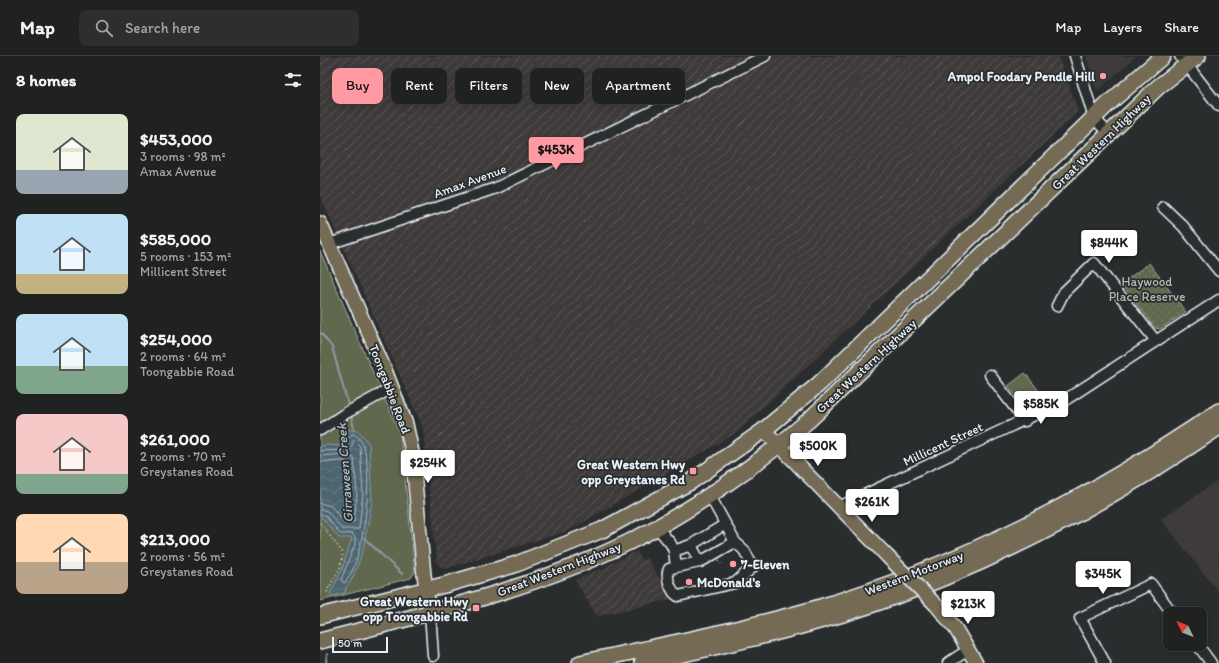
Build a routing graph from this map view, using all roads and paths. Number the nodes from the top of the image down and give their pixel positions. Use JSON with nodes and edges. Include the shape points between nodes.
{"nodes":[{"id":1,"x":765,"y":56,"type":"edge"},
{"id":2,"x":1075,"y":56,"type":"edge"},
{"id":3,"x":1162,"y":56,"type":"edge"},
{"id":4,"x":1188,"y":59,"type":"edge"},
{"id":5,"x":1219,"y":106,"type":"edge"},
{"id":6,"x":1094,"y":118,"type":"junction"},
{"id":7,"x":1109,"y":134,"type":"junction"},
{"id":8,"x":1163,"y":206,"type":"dead end"},
{"id":9,"x":320,"y":223,"type":"edge"},
{"id":10,"x":329,"y":244,"type":"junction"},
{"id":11,"x":1219,"y":271,"type":"edge"},
{"id":12,"x":1219,"y":300,"type":"edge"},
{"id":13,"x":1057,"y":306,"type":"dead end"},
{"id":14,"x":1156,"y":341,"type":"junction"},
{"id":15,"x":990,"y":375,"type":"dead end"},
{"id":16,"x":392,"y":388,"type":"junction"},
{"id":17,"x":1219,"y":412,"type":"edge"},
{"id":18,"x":1025,"y":420,"type":"junction"},
{"id":19,"x":1219,"y":427,"type":"edge"},
{"id":20,"x":320,"y":430,"type":"edge"},
{"id":21,"x":764,"y":430,"type":"junction"},
{"id":22,"x":778,"y":445,"type":"junction"},
{"id":23,"x":709,"y":494,"type":"junction"},
{"id":24,"x":839,"y":507,"type":"junction"},
{"id":25,"x":320,"y":523,"type":"edge"},
{"id":26,"x":724,"y":525,"type":"junction"},
{"id":27,"x":656,"y":526,"type":"junction"},
{"id":28,"x":735,"y":542,"type":"junction"},
{"id":29,"x":691,"y":545,"type":"junction"},
{"id":30,"x":674,"y":551,"type":"junction"},
{"id":31,"x":700,"y":562,"type":"junction"},
{"id":32,"x":676,"y":567,"type":"junction"},
{"id":33,"x":427,"y":589,"type":"junction"},
{"id":34,"x":328,"y":594,"type":"dead end"},
{"id":35,"x":1168,"y":607,"type":"edge"},
{"id":36,"x":430,"y":612,"type":"junction"},
{"id":37,"x":320,"y":616,"type":"edge"},
{"id":38,"x":320,"y":641,"type":"edge"},
{"id":39,"x":968,"y":650,"type":"junction"},
{"id":40,"x":1202,"y":651,"type":"edge"},
{"id":41,"x":433,"y":656,"type":"dead end"},
{"id":42,"x":580,"y":663,"type":"edge"},
{"id":43,"x":642,"y":663,"type":"edge"},
{"id":44,"x":948,"y":663,"type":"edge"},
{"id":45,"x":976,"y":663,"type":"edge"},
{"id":46,"x":1105,"y":663,"type":"edge"},
{"id":47,"x":1211,"y":663,"type":"edge"}],
"edges":[{"from":1,"to":10,"type":"street","name":"Amax Avenue","via":[[496,188]]},
{"from":2,"to":6,"type":"street"},
{"from":3,"to":6,"type":"highway","name":"Great Western Highway"},
{"from":4,"to":5,"type":"street"},
{"from":4,"to":7,"type":"highway","name":"Great Western Highway"},
{"from":6,"to":7,"type":"street"},
{"from":6,"to":21,"type":"highway","name":"Great Western Highway","via":[[819,384]]},
{"from":7,"to":22,"type":"highway","name":"Great Western Highway","via":[[845,387]]},
{"from":8,"to":11,"type":"street","via":[[1184,226]]},
{"from":9,"to":10,"type":"main road","name":"Toongabbie Road"},
{"from":10,"to":16,"type":"main road","name":"Toongabbie Road"},
{"from":12,"to":14,"type":"street","name":"Millicent Street"},
{"from":13,"to":14,"type":"street","via":[[1064,292],[1094,263]]},
{"from":14,"to":18,"type":"street","name":"Millicent Street","via":[[1062,402]]},
{"from":15,"to":18,"type":"street"},
{"from":16,"to":20,"type":"street"},
{"from":16,"to":33,"type":"main road","name":"Toongabbie Road","via":[[406,424],[412,452]]},
{"from":17,"to":42,"type":"highway","name":"Western Motorway","via":[[1141,463],[1064,507],[990,543],[902,579],[852,597],[776,619]]},
{"from":18,"to":24,"type":"street","name":"Millicent Street"},
{"from":19,"to":43,"type":"highway","name":"Western Motorway","via":[[1130,485],[1078,514],[995,556],[932,583],[799,627]]},
{"from":21,"to":22,"type":"main road"},
{"from":21,"to":33,"type":"highway","name":"Great Western Highway","via":[[692,481],[602,530],[514,565]]},
{"from":22,"to":23,"type":"highway","name":"Great Western Highway"},
{"from":22,"to":24,"type":"main road"},
{"from":23,"to":26,"type":"street"},
{"from":23,"to":27,"type":"highway","name":"Great Western Highway"},
{"from":24,"to":39,"type":"main road","bridge":true,"via":[[936,605],[952,624]]},
{"from":25,"to":34,"type":"path","via":[[343,553],[340,568],[327,591]]},
{"from":26,"to":28,"type":"street"},
{"from":26,"to":29,"type":"street"},
{"from":27,"to":30,"type":"street"},
{"from":27,"to":36,"type":"highway","name":"Great Western Highway","via":[[628,542],[572,567],[479,599]]},
{"from":28,"to":31,"type":"street"},
{"from":28,"to":32,"type":"street","via":[[744,550],[753,565],[749,573],[735,584],[678,596],[672,591],[667,574],[669,569]]},
{"from":29,"to":30,"type":"street"},
{"from":29,"to":31,"type":"street"},
{"from":30,"to":32,"type":"street"},
{"from":31,"to":32,"type":"street"},
{"from":33,"to":36,"type":"main road","name":"Toongabbie Road"},
{"from":33,"to":37,"type":"highway","name":"Great Western Highway"},
{"from":35,"to":46,"type":"street","via":[[1151,584],[1080,618]]},
{"from":36,"to":38,"type":"highway","name":"Great Western Highway"},
{"from":36,"to":41,"type":"street"},
{"from":39,"to":44,"type":"street"},
{"from":39,"to":45,"type":"main road"},
{"from":40,"to":47,"type":"street"}]}
